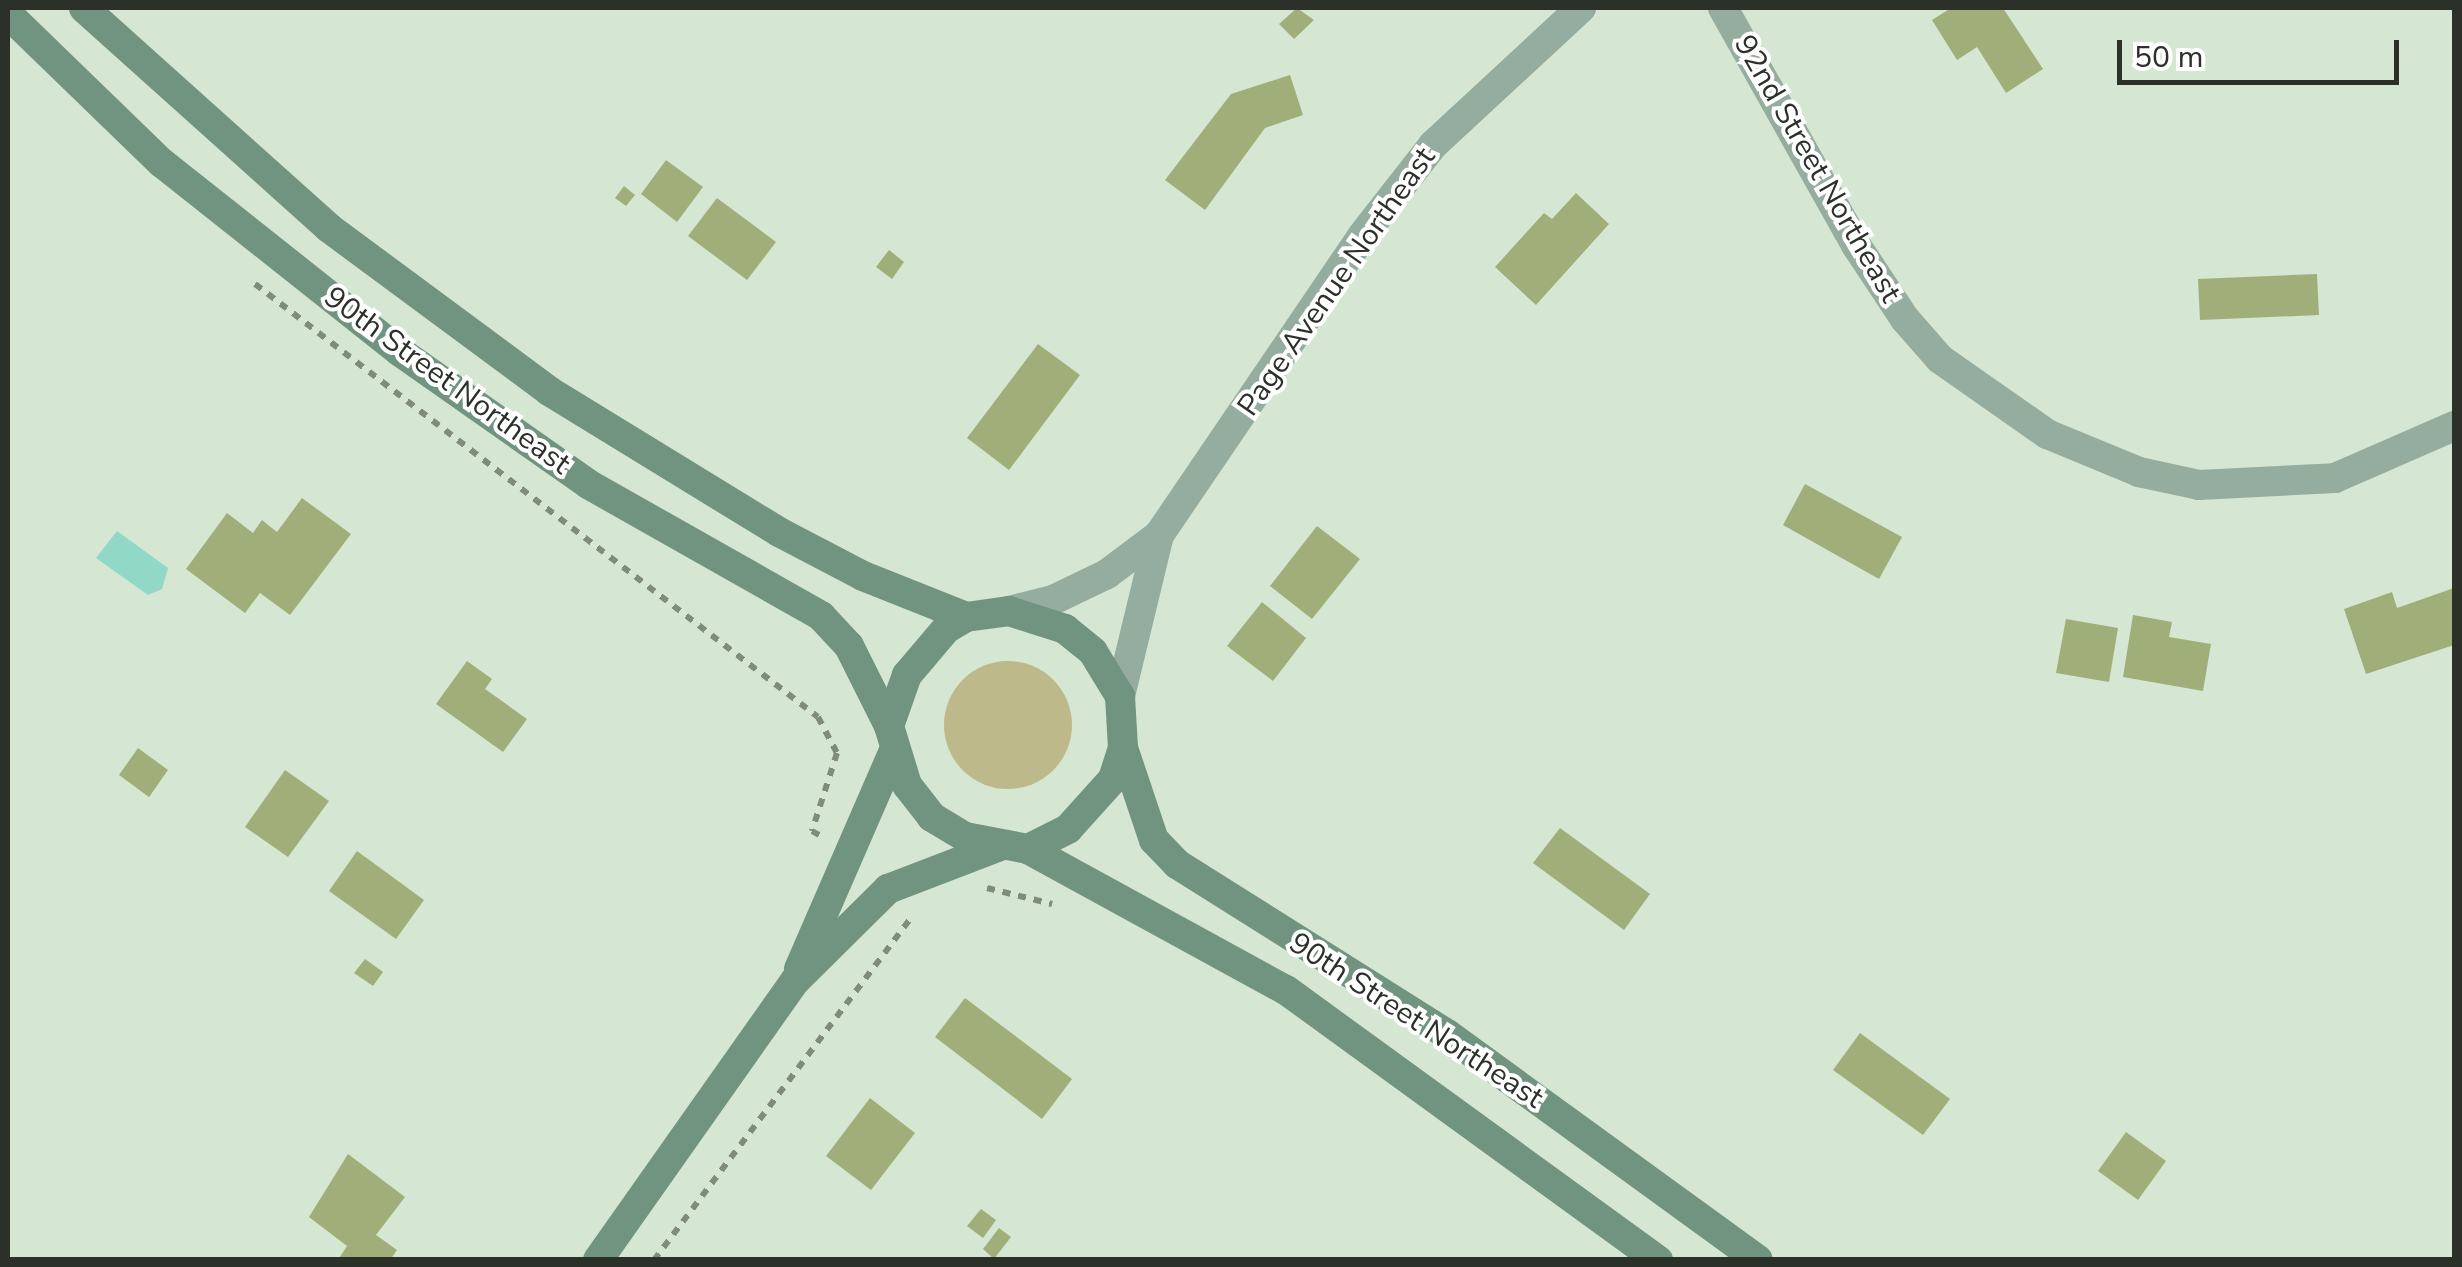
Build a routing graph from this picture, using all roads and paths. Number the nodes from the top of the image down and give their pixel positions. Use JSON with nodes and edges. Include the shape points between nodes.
{"nodes":[{"id":1,"x":84,"y":8,"type":"edge"},
{"id":2,"x":1582,"y":8,"type":"edge"},
{"id":3,"x":1722,"y":8,"type":"edge"},
{"id":4,"x":8,"y":14,"type":"edge"},
{"id":5,"x":246,"y":277,"type":"dead end"},
{"id":6,"x":2454,"y":426,"type":"edge"},
{"id":7,"x":1159,"y":535,"type":"junction"},
{"id":8,"x":1009,"y":612,"type":"junction"},
{"id":9,"x":966,"y":617,"type":"junction"},
{"id":10,"x":1120,"y":696,"type":"junction"},
{"id":11,"x":892,"y":737,"type":"junction"},
{"id":12,"x":1123,"y":748,"type":"junction"},
{"id":13,"x":830,"y":840,"type":"dead end"},
{"id":14,"x":1016,"y":847,"type":"junction"},
{"id":15,"x":974,"y":887,"type":"dead end"},
{"id":16,"x":905,"y":907,"type":"dead end"},
{"id":17,"x":924,"y":907,"type":"dead end"},
{"id":18,"x":1062,"y":908,"type":"dead end"},
{"id":19,"x":913,"y":916,"type":"junction"},
{"id":20,"x":795,"y":982,"type":"junction"},
{"id":21,"x":598,"y":1260,"type":"edge"},
{"id":22,"x":654,"y":1260,"type":"edge"},
{"id":23,"x":1658,"y":1260,"type":"edge"},
{"id":24,"x":1758,"y":1260,"type":"edge"}],
"edges":[{"from":1,"to":9,"type":"main road","name":"90th Street Northeast","via":[[328,228],[549,390],[780,532],[863,576]]},
{"from":2,"to":7,"type":"street","name":"Page Avenue Northeast","via":[[1433,145],[1362,236]]},
{"from":3,"to":6,"type":"street","name":"92nd Street Northeast","via":[[1905,319],[1940,359],[2048,434],[2138,472],[2198,485],[2335,478]]},
{"from":4,"to":11,"type":"main road","name":"90th Street Northeast","via":[[162,164],[399,351],[588,484],[821,616],[848,646]]},
{"from":5,"to":13,"type":"path","via":[[396,399],[818,717],[837,753],[812,832]]},
{"from":7,"to":8,"type":"street","name":"Page Avenue Northeast","via":[[1107,574]]},
{"from":7,"to":10,"type":"street","name":"Page Avenue Northeast"},
{"from":8,"to":9,"type":"main road"},
{"from":8,"to":10,"type":"main road","via":[[1065,629],[1093,652]]},
{"from":9,"to":11,"type":"main road","via":[[946,629],[907,675]]},
{"from":10,"to":12,"type":"main road"},
{"from":11,"to":14,"type":"main road","via":[[908,786],[932,816],[966,837]]},
{"from":11,"to":20,"type":"main road"},
{"from":12,"to":14,"type":"main road","via":[[1094,807],[1050,840]]},
{"from":12,"to":24,"type":"main road","name":"90th Street Northeast","via":[[1154,840],[1177,864],[1448,1034]]},
{"from":14,"to":20,"type":"main road","via":[[888,889]]},
{"from":14,"to":23,"type":"main road","name":"90th Street Northeast","via":[[1286,990]]},
{"from":15,"to":18,"type":"path","via":[[1016,890]]},
{"from":16,"to":19,"type":"path"},
{"from":17,"to":19,"type":"path"},
{"from":19,"to":22,"type":"path"},
{"from":20,"to":21,"type":"main road"}]}
